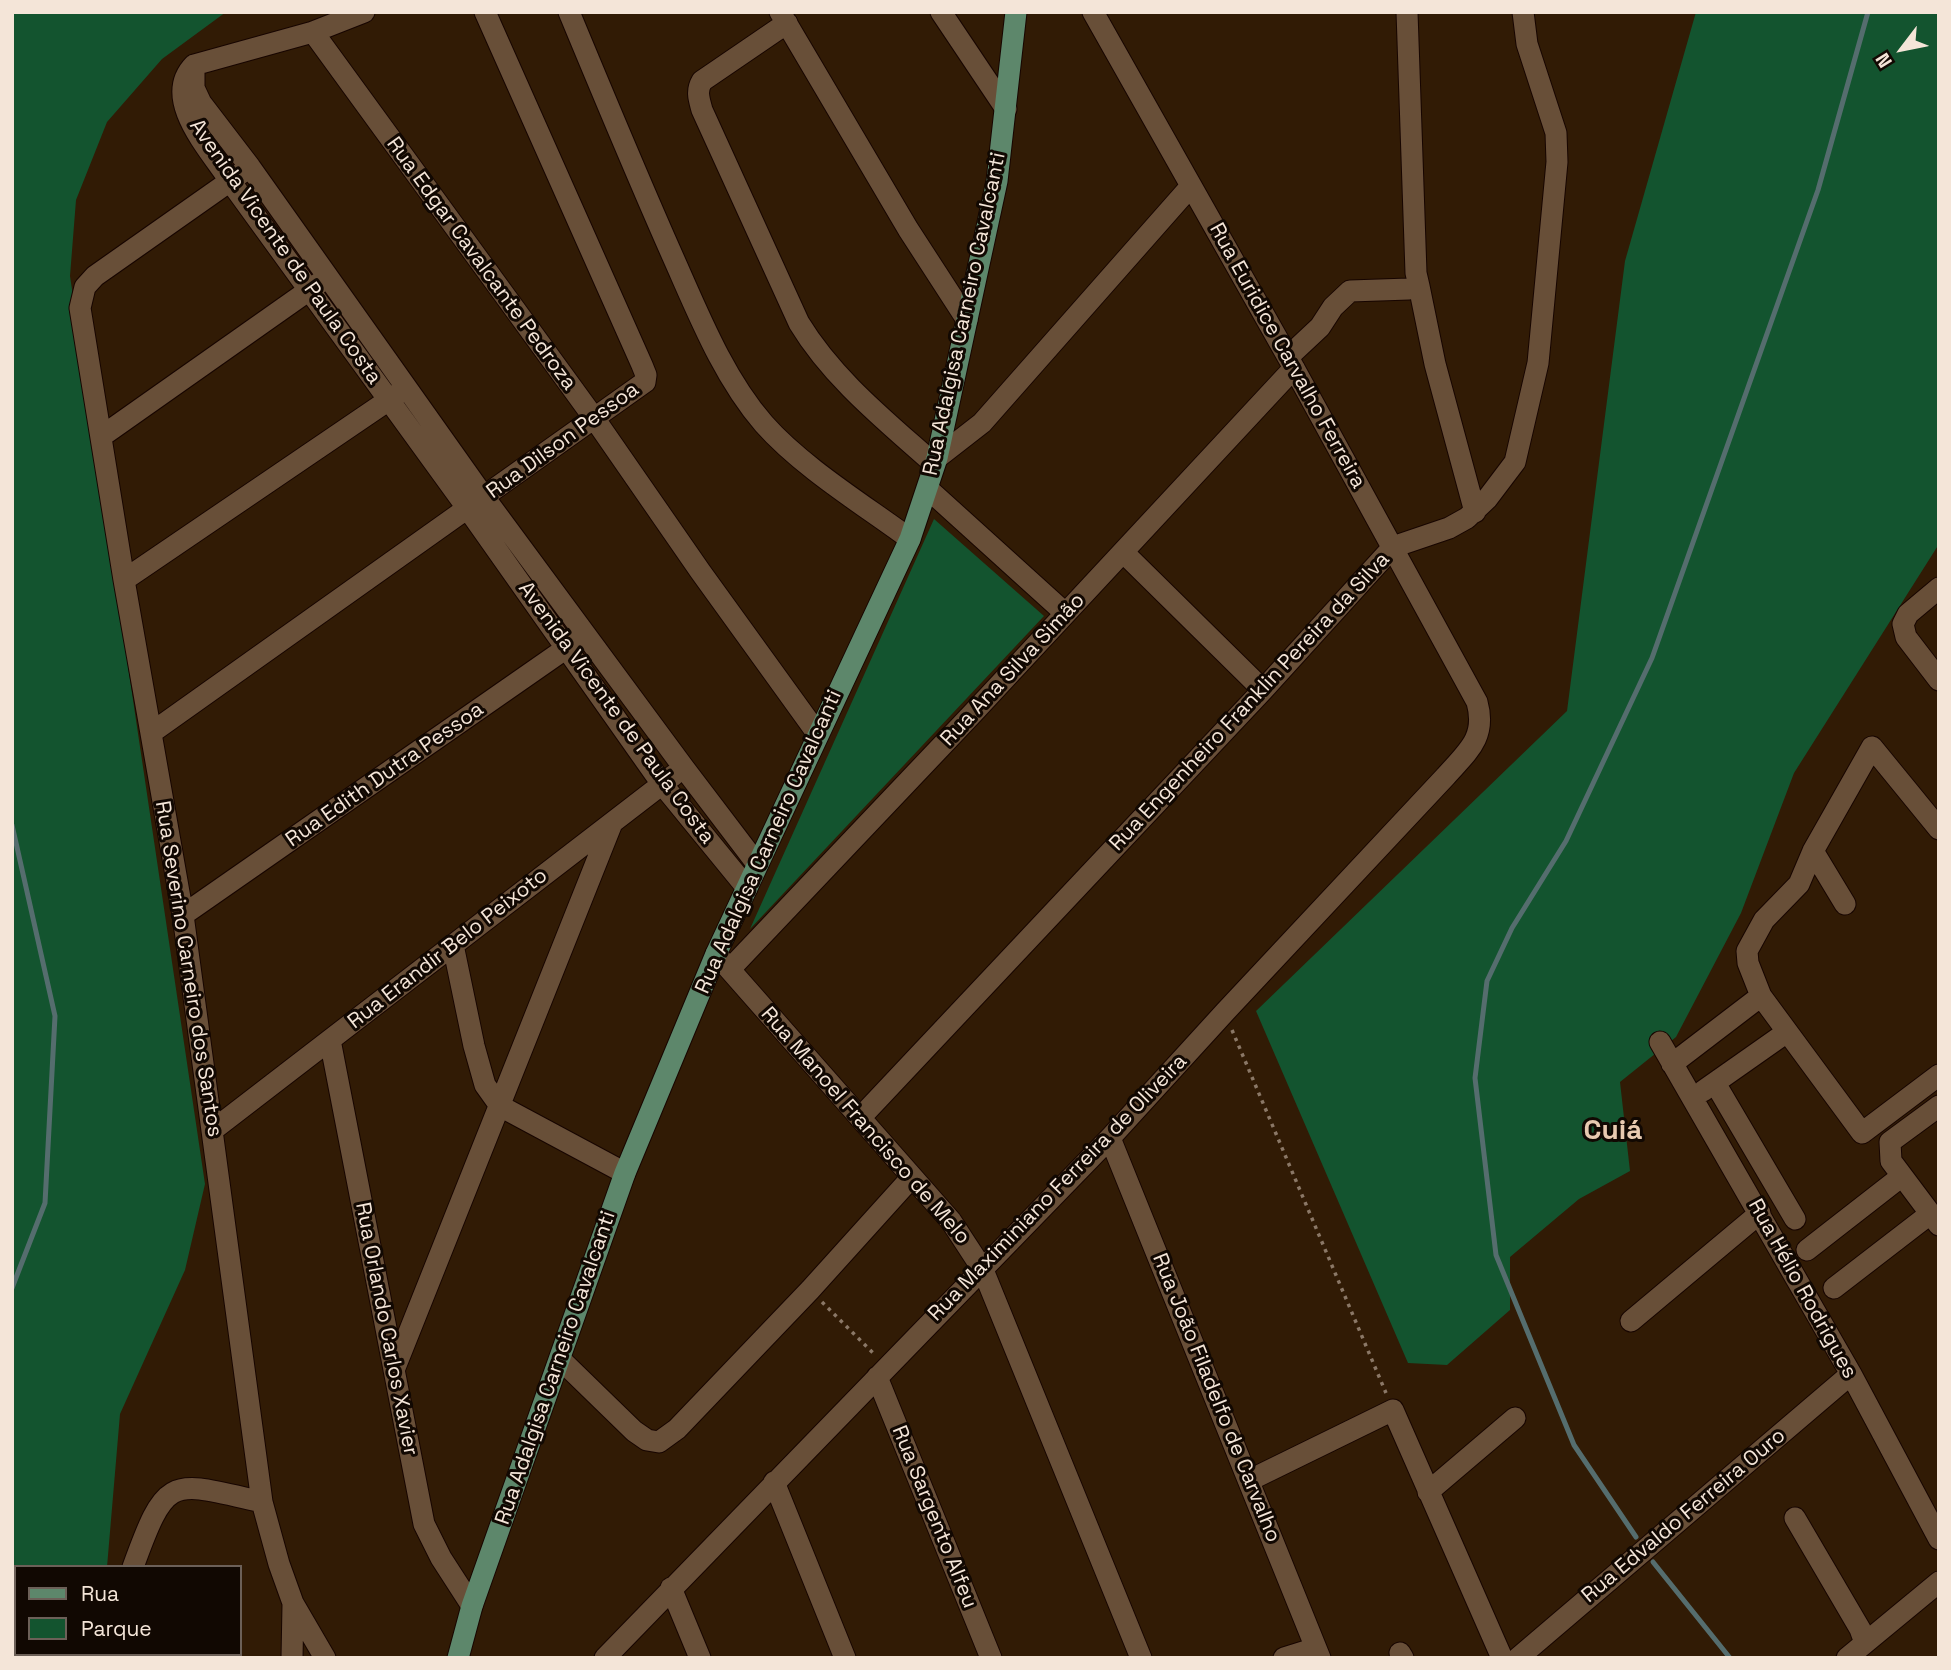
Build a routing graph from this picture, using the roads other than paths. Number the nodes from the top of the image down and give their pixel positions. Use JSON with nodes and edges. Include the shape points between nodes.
{"nodes":[{"id":1,"x":364,"y":12,"type":"edge"},
{"id":2,"x":485,"y":12,"type":"edge"},
{"id":3,"x":569,"y":12,"type":"edge"},
{"id":4,"x":941,"y":12,"type":"edge"},
{"id":5,"x":1016,"y":12,"type":"edge"},
{"id":6,"x":1093,"y":12,"type":"edge"},
{"id":7,"x":1407,"y":12,"type":"edge"},
{"id":8,"x":1523,"y":12,"type":"edge"},
{"id":9,"x":784,"y":18,"type":"edge"},
{"id":10,"x":313,"y":32,"type":"junction"},
{"id":11,"x":194,"y":65,"type":"junction"},
{"id":12,"x":1006,"y":109,"type":"junction"},
{"id":13,"x":250,"y":167,"type":"junction"},
{"id":14,"x":230,"y":181,"type":"junction"},
{"id":15,"x":1191,"y":186,"type":"junction"},
{"id":16,"x":318,"y":283,"type":"junction"},
{"id":17,"x":1419,"y":286,"type":"junction"},
{"id":18,"x":967,"y":320,"type":"junction"},
{"id":19,"x":1290,"y":362,"type":"junction"},
{"id":20,"x":398,"y":394,"type":"junction"},
{"id":21,"x":594,"y":418,"type":"junction"},
{"id":22,"x":102,"y":436,"type":"junction"},
{"id":23,"x":936,"y":461,"type":"junction"},
{"id":24,"x":928,"y":489,"type":"junction"},
{"id":25,"x":476,"y":503,"type":"junction"},
{"id":26,"x":1475,"y":512,"type":"junction"},
{"id":27,"x":910,"y":539,"type":"junction"},
{"id":28,"x":1393,"y":547,"type":"junction"},
{"id":29,"x":1123,"y":552,"type":"junction"},
{"id":30,"x":124,"y":580,"type":"junction"},
{"id":31,"x":1939,"y":588,"type":"edge"},
{"id":32,"x":1065,"y":613,"type":"junction"},
{"id":33,"x":586,"y":635,"type":"junction"},
{"id":34,"x":568,"y":649,"type":"junction"},
{"id":35,"x":1939,"y":680,"type":"edge"},
{"id":36,"x":1263,"y":690,"type":"junction"},
{"id":37,"x":1477,"y":702,"type":"joint"},
{"id":38,"x":150,"y":733,"type":"junction"},
{"id":39,"x":817,"y":733,"type":"junction"},
{"id":40,"x":684,"y":768,"type":"junction"},
{"id":41,"x":662,"y":784,"type":"junction"},
{"id":42,"x":612,"y":822,"type":"junction"},
{"id":43,"x":1939,"y":829,"type":"edge"},
{"id":44,"x":1813,"y":851,"type":"junction"},
{"id":45,"x":757,"y":864,"type":"junction"},
{"id":46,"x":747,"y":888,"type":"junction"},
{"id":47,"x":1845,"y":904,"type":"dead end"},
{"id":48,"x":183,"y":915,"type":"junction"},
{"id":49,"x":453,"y":945,"type":"junction"},
{"id":50,"x":723,"y":962,"type":"junction"},
{"id":51,"x":1761,"y":996,"type":"junction"},
{"id":52,"x":1787,"y":1032,"type":"junction"},
{"id":53,"x":330,"y":1040,"type":"junction"},
{"id":54,"x":1660,"y":1042,"type":"dead end"},
{"id":55,"x":1672,"y":1064,"type":"junction"},
{"id":56,"x":1939,"y":1075,"type":"edge"},
{"id":57,"x":1715,"y":1083,"type":"junction"},
{"id":58,"x":1693,"y":1098,"type":"junction"},
{"id":59,"x":500,"y":1106,"type":"junction"},
{"id":60,"x":1939,"y":1106,"type":"edge"},
{"id":61,"x":860,"y":1118,"type":"junction"},
{"id":62,"x":213,"y":1130,"type":"junction"},
{"id":63,"x":1110,"y":1138,"type":"junction"},
{"id":64,"x":625,"y":1173,"type":"junction"},
{"id":65,"x":1902,"y":1176,"type":"junction"},
{"id":66,"x":912,"y":1177,"type":"junction"},
{"id":67,"x":1760,"y":1213,"type":"junction"},
{"id":68,"x":1795,"y":1219,"type":"dead end"},
{"id":69,"x":1935,"y":1219,"type":"edge"},
{"id":70,"x":1807,"y":1250,"type":"dead end"},
{"id":71,"x":984,"y":1270,"type":"junction"},
{"id":72,"x":1834,"y":1288,"type":"dead end"},
{"id":73,"x":1632,"y":1321,"type":"dead end"},
{"id":74,"x":560,"y":1359,"type":"junction"},
{"id":75,"x":394,"y":1370,"type":"junction"},
{"id":76,"x":882,"y":1372,"type":"junction"},
{"id":77,"x":1851,"y":1374,"type":"junction"},
{"id":78,"x":1515,"y":1418,"type":"dead end"},
{"id":79,"x":1250,"y":1480,"type":"junction"},
{"id":80,"x":774,"y":1482,"type":"junction"},
{"id":81,"x":1428,"y":1492,"type":"junction"},
{"id":82,"x":262,"y":1502,"type":"junction"},
{"id":83,"x":1795,"y":1518,"type":"dead end"},
{"id":84,"x":1939,"y":1539,"type":"edge"},
{"id":85,"x":134,"y":1565,"type":"edge"},
{"id":86,"x":1939,"y":1582,"type":"edge"},
{"id":87,"x":671,"y":1588,"type":"junction"},
{"id":88,"x":293,"y":1602,"type":"junction"},
{"id":89,"x":472,"y":1606,"type":"junction"},
{"id":90,"x":1865,"y":1643,"type":"junction"},
{"id":91,"x":1318,"y":1653,"type":"edge"},
{"id":92,"x":292,"y":1658,"type":"edge"},
{"id":93,"x":324,"y":1658,"type":"edge"},
{"id":94,"x":458,"y":1658,"type":"edge"},
{"id":95,"x":605,"y":1658,"type":"edge"},
{"id":96,"x":700,"y":1658,"type":"edge"},
{"id":97,"x":845,"y":1658,"type":"edge"},
{"id":98,"x":991,"y":1658,"type":"edge"},
{"id":99,"x":1141,"y":1658,"type":"edge"},
{"id":100,"x":1284,"y":1658,"type":"edge"},
{"id":101,"x":1502,"y":1658,"type":"edge"},
{"id":102,"x":1517,"y":1658,"type":"edge"},
{"id":103,"x":1847,"y":1658,"type":"edge"}],
"edges":[{"from":1,"to":10,"type":"street"},
{"from":2,"to":21,"type":"street","name":"Rua Dilson Pessoa","via":[[646,375],[636,390]]},
{"from":3,"to":27,"type":"street","via":[[679,271],[740,391],[764,424],[804,461]]},
{"from":4,"to":12,"type":"street"},
{"from":5,"to":12,"type":"main road","name":"Rua Adalgisa Carneiro Cavalcanti"},
{"from":6,"to":15,"type":"street","name":"Rua Euridice Carvalho Ferreira"},
{"from":7,"to":17,"type":"street"},
{"from":8,"to":26,"type":"street","name":"Rua Engenheiro Franklin Pereira da Silva","via":[[1527,44],[1556,133],[1551,248],[1538,363],[1514,462]]},
{"from":9,"to":18,"type":"street"},
{"from":9,"to":23,"type":"street","via":[[702,81],[698,87],[702,110],[811,343],[867,404]]},
{"from":10,"to":11,"type":"street"},
{"from":10,"to":21,"type":"street","name":"Rua Edgar Cavalcante Pedroza"},
{"from":11,"to":13,"type":"street","name":"Avenida Vicente de Paula Costa","via":[[194,88],[201,103]]},
{"from":11,"to":14,"type":"street","name":"Avenida Vicente de Paula Costa","via":[[182,84],[182,103]]},
{"from":12,"to":18,"type":"main road","name":"Rua Adalgisa Carneiro Cavalcanti","via":[[997,181]]},
{"from":13,"to":14,"type":"street"},
{"from":13,"to":16,"type":"street","name":"Avenida Vicente de Paula Costa"},
{"from":14,"to":16,"type":"street","name":"Avenida Vicente de Paula Costa"},
{"from":14,"to":22,"type":"street","name":"Rua Severino Carneiro dos Santos","via":[[85,286],[80,308]]},
{"from":15,"to":19,"type":"street","name":"Rua Euridice Carvalho Ferreira"},
{"from":15,"to":23,"type":"street","via":[[982,423]]},
{"from":16,"to":20,"type":"street","name":"Avenida Vicente de Paula Costa"},
{"from":16,"to":22,"type":"street"},
{"from":17,"to":19,"type":"street","name":"Rua Ana Silva Simão","via":[[1350,291]]},
{"from":17,"to":26,"type":"street"},
{"from":18,"to":23,"type":"main road","name":"Rua Adalgisa Carneiro Cavalcanti"},
{"from":19,"to":28,"type":"street","name":"Rua Euridice Carvalho Ferreira"},
{"from":19,"to":29,"type":"street","name":"Rua Ana Silva Simão"},
{"from":20,"to":25,"type":"street","name":"Avenida Vicente de Paula Costa"},
{"from":20,"to":30,"type":"street"},
{"from":21,"to":25,"type":"street","name":"Rua Dilson Pessoa"},
{"from":21,"to":39,"type":"street","name":"Rua Edgar Cavalcante Pedroza"},
{"from":22,"to":30,"type":"street","name":"Rua Severino Carneiro dos Santos"},
{"from":23,"to":24,"type":"main road","name":"Rua Adalgisa Carneiro Cavalcanti"},
{"from":24,"to":27,"type":"main road","name":"Rua Adalgisa Carneiro Cavalcanti"},
{"from":24,"to":32,"type":"street"},
{"from":25,"to":33,"type":"street","name":"Avenida Vicente de Paula Costa"},
{"from":25,"to":34,"type":"street","name":"Avenida Vicente de Paula Costa"},
{"from":25,"to":38,"type":"street","name":"Rua Dilson Pessoa"},
{"from":26,"to":28,"type":"street","name":"Rua Engenheiro Franklin Pereira da Silva","via":[[1449,528]]},
{"from":27,"to":39,"type":"main road","name":"Rua Adalgisa Carneiro Cavalcanti"},
{"from":28,"to":36,"type":"street","name":"Rua Engenheiro Franklin Pereira da Silva"},
{"from":28,"to":37,"type":"street","name":"Rua Euridice Carvalho Ferreira"},
{"from":29,"to":32,"type":"street","name":"Rua Ana Silva Simão"},
{"from":29,"to":36,"type":"street"},
{"from":30,"to":38,"type":"street","name":"Rua Severino Carneiro dos Santos"},
{"from":31,"to":35,"type":"street","via":[[1908,614],[1903,624],[1906,637]]},
{"from":32,"to":50,"type":"street","name":"Rua Ana Silva Simão","via":[[973,713]]},
{"from":33,"to":34,"type":"street","name":"Rua Edith Dutra Pessoa"},
{"from":33,"to":40,"type":"street","name":"Avenida Vicente de Paula Costa"},
{"from":34,"to":41,"type":"street","name":"Avenida Vicente de Paula Costa"},
{"from":34,"to":48,"type":"street","name":"Rua Edith Dutra Pessoa"},
{"from":36,"to":61,"type":"street","name":"Rua Engenheiro Franklin Pereira da Silva"},
{"from":37,"to":63,"type":"street","name":"Rua Maximiniano Ferreira de Oliveira","via":[[1481,719],[1473,746]]},
{"from":38,"to":48,"type":"street","name":"Rua Severino Carneiro dos Santos"},
{"from":39,"to":45,"type":"main road","name":"Rua Adalgisa Carneiro Cavalcanti"},
{"from":40,"to":41,"type":"street","name":"Rua Erandir Belo Peixoto"},
{"from":40,"to":45,"type":"street","name":"Avenida Vicente de Paula Costa"},
{"from":41,"to":42,"type":"street","name":"Rua Erandir Belo Peixoto"},
{"from":41,"to":46,"type":"street","name":"Avenida Vicente de Paula Costa"},
{"from":42,"to":49,"type":"street","name":"Rua Erandir Belo Peixoto"},
{"from":42,"to":59,"type":"street"},
{"from":43,"to":44,"type":"street","via":[[1872,747]]},
{"from":44,"to":47,"type":"street"},
{"from":44,"to":51,"type":"street","via":[[1799,884],[1764,920],[1747,951]]},
{"from":45,"to":46,"type":"main road","name":"Rua Adalgisa Carneiro Cavalcanti"},
{"from":46,"to":50,"type":"main road","name":"Rua Adalgisa Carneiro Cavalcanti"},
{"from":48,"to":62,"type":"street","name":"Rua Severino Carneiro dos Santos"},
{"from":49,"to":53,"type":"street","name":"Rua Erandir Belo Peixoto"},
{"from":49,"to":59,"type":"street","via":[[485,1085]]},
{"from":50,"to":61,"type":"street","name":"Rua Manoel Francisco de Melo"},
{"from":50,"to":64,"type":"main road","name":"Rua Adalgisa Carneiro Cavalcanti"},
{"from":51,"to":52,"type":"street"},
{"from":51,"to":55,"type":"street"},
{"from":52,"to":56,"type":"street","via":[[1862,1133]]},
{"from":52,"to":57,"type":"street"},
{"from":53,"to":62,"type":"street","name":"Rua Erandir Belo Peixoto"},
{"from":53,"to":75,"type":"street","name":"Rua Orlando Carlos Xavier"},
{"from":54,"to":55,"type":"street","name":"Rua Hélio Rodrigues"},
{"from":55,"to":58,"type":"street","name":"Rua Hélio Rodrigues"},
{"from":57,"to":58,"type":"street"},
{"from":57,"to":68,"type":"street"},
{"from":58,"to":67,"type":"street","name":"Rua Hélio Rodrigues"},
{"from":59,"to":64,"type":"street"},
{"from":59,"to":75,"type":"street"},
{"from":60,"to":65,"type":"street","via":[[1890,1142],[1891,1161]]},
{"from":61,"to":66,"type":"street","name":"Rua Manoel Francisco de Melo"},
{"from":62,"to":82,"type":"street","name":"Rua Severino Carneiro dos Santos"},
{"from":63,"to":71,"type":"street","name":"Rua Maximiniano Ferreira de Oliveira"},
{"from":63,"to":79,"type":"street","name":"Rua João Filadelfo de Carvalho"},
{"from":64,"to":74,"type":"main road","name":"Rua Adalgisa Carneiro Cavalcanti"},
{"from":65,"to":69,"type":"street"},
{"from":65,"to":70,"type":"street"},
{"from":66,"to":71,"type":"street","name":"Rua Manoel Francisco de Melo"},
{"from":66,"to":74,"type":"street","via":[[810,1290],[659,1442],[634,1431]]},
{"from":67,"to":73,"type":"street"},
{"from":67,"to":77,"type":"street","name":"Rua Hélio Rodrigues"},
{"from":69,"to":72,"type":"street"},
{"from":71,"to":76,"type":"street","name":"Rua Maximiniano Ferreira de Oliveira"},
{"from":71,"to":99,"type":"street","name":"Rua Manoel Francisco de Melo"},
{"from":74,"to":89,"type":"main road","name":"Rua Adalgisa Carneiro Cavalcanti"},
{"from":75,"to":89,"type":"street","name":"Rua Orlando Carlos Xavier","via":[[424,1524]]},
{"from":76,"to":80,"type":"street","name":"Rua Maximiniano Ferreira de Oliveira"},
{"from":76,"to":98,"type":"street","name":"Rua Sargento Alfeu"},
{"from":77,"to":84,"type":"street","name":"Rua Hélio Rodrigues"},
{"from":77,"to":102,"type":"street","name":"Rua Edvaldo Ferreira Ouro"},
{"from":78,"to":81,"type":"street"},
{"from":79,"to":81,"type":"street","via":[[1394,1410]]},
{"from":79,"to":91,"type":"street","name":"Rua João Filadelfo de Carvalho"},
{"from":80,"to":87,"type":"street","name":"Rua Maximiniano Ferreira de Oliveira"},
{"from":80,"to":97,"type":"street"},
{"from":81,"to":101,"type":"street"},
{"from":82,"to":85,"type":"street","via":[[195,1487],[171,1492],[158,1506]]},
{"from":82,"to":88,"type":"street","name":"Rua Severino Carneiro dos Santos"},
{"from":83,"to":90,"type":"street"},
{"from":86,"to":90,"type":"street"},
{"from":87,"to":95,"type":"street","name":"Rua Maximiniano Ferreira de Oliveira"},
{"from":87,"to":96,"type":"street"},
{"from":88,"to":92,"type":"street"},
{"from":88,"to":93,"type":"street","name":"Rua Severino Carneiro dos Santos"},
{"from":89,"to":94,"type":"main road","name":"Rua Adalgisa Carneiro Cavalcanti"},
{"from":90,"to":103,"type":"street"},
{"from":91,"to":100,"type":"street"}]}
